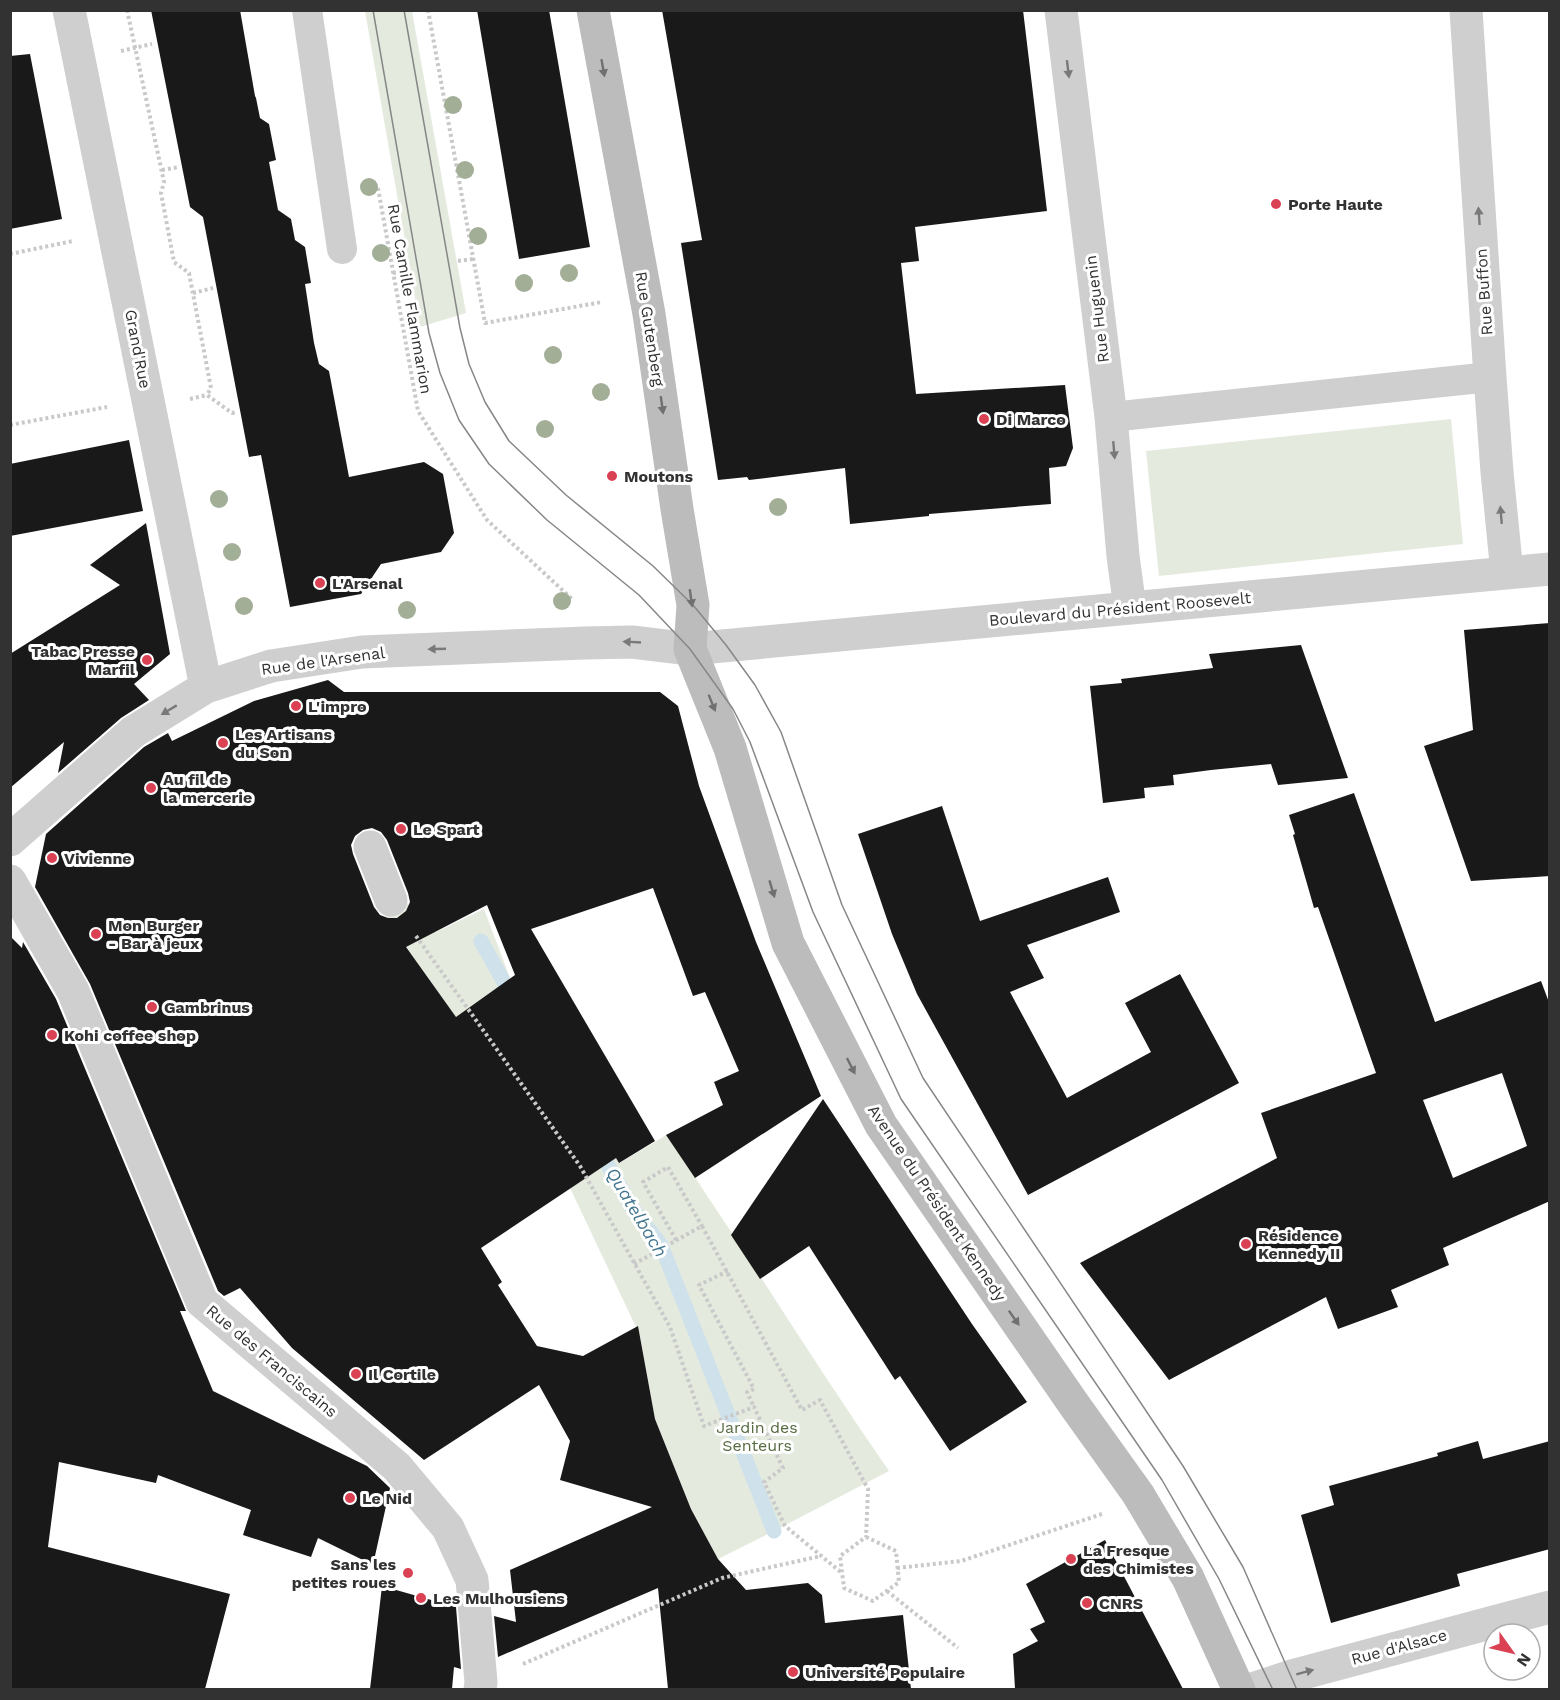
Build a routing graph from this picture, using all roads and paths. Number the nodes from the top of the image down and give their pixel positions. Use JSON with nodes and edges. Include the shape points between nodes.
{"nodes":[{"id":1,"x":69,"y":10,"type":"edge"},
{"id":2,"x":127,"y":10,"type":"edge"},
{"id":3,"x":307,"y":10,"type":"edge"},
{"id":4,"x":428,"y":10,"type":"edge"},
{"id":5,"x":593,"y":10,"type":"edge"},
{"id":6,"x":1061,"y":10,"type":"edge"},
{"id":7,"x":1466,"y":10,"type":"edge"},
{"id":8,"x":178,"y":167,"type":"dead end"},
{"id":9,"x":162,"y":170,"type":"junction"},
{"id":10,"x":377,"y":182,"type":"dead end"},
{"id":11,"x":115,"y":232,"type":"junction"},
{"id":12,"x":342,"y":249,"type":"dead end"},
{"id":13,"x":10,"y":254,"type":"edge"},
{"id":14,"x":473,"y":259,"type":"junction"},
{"id":15,"x":458,"y":261,"type":"dead end"},
{"id":16,"x":403,"y":272,"type":"dead end"},
{"id":17,"x":393,"y":273,"type":"junction"},
{"id":18,"x":213,"y":288,"type":"dead end"},
{"id":19,"x":192,"y":293,"type":"junction"},
{"id":20,"x":645,"y":294,"type":"junction"},
{"id":21,"x":1490,"y":377,"type":"junction"},
{"id":22,"x":207,"y":395,"type":"junction"},
{"id":23,"x":148,"y":399,"type":"junction"},
{"id":24,"x":186,"y":400,"type":"dead end"},
{"id":25,"x":237,"y":412,"type":"dead end"},
{"id":26,"x":1111,"y":417,"type":"junction"},
{"id":27,"x":10,"y":425,"type":"edge"},
{"id":28,"x":1550,"y":569,"type":"edge"},
{"id":29,"x":1508,"y":573,"type":"junction"},
{"id":30,"x":1130,"y":608,"type":"junction"},
{"id":31,"x":585,"y":643,"type":"junction"},
{"id":32,"x":690,"y":649,"type":"junction"},
{"id":33,"x":206,"y":687,"type":"junction"},
{"id":34,"x":10,"y":840,"type":"edge"},
{"id":35,"x":370,"y":848,"type":"dead end"},
{"id":36,"x":10,"y":881,"type":"edge"},
{"id":37,"x":391,"y":900,"type":"joint"},
{"id":38,"x":702,"y":1226,"type":"junction"},
{"id":39,"x":676,"y":1240,"type":"junction"},
{"id":40,"x":634,"y":1264,"type":"junction"},
{"id":41,"x":728,"y":1271,"type":"junction"},
{"id":42,"x":754,"y":1407,"type":"junction"},
{"id":43,"x":1138,"y":1494,"type":"junction"},
{"id":44,"x":866,"y":1537,"type":"junction"},
{"id":45,"x":821,"y":1556,"type":"junction"},
{"id":46,"x":897,"y":1568,"type":"junction"},
{"id":47,"x":842,"y":1573,"type":"junction"},
{"id":48,"x":887,"y":1591,"type":"junction"},
{"id":49,"x":1550,"y":1607,"type":"edge"},
{"id":50,"x":958,"y":1648,"type":"dead end"},
{"id":51,"x":480,"y":1686,"type":"edge"},
{"id":52,"x":1239,"y":1689,"type":"edge"},
{"id":53,"x":1249,"y":1689,"type":"edge"}],
"edges":[{"from":1,"to":11,"type":"street","name":"Grand'Rue"},
{"from":2,"to":9,"type":"path"},
{"from":3,"to":12,"type":"lane"},
{"from":4,"to":14,"type":"path"},
{"from":5,"to":20,"type":"street","name":"Rue Gutenberg","one_way":true},
{"from":6,"to":26,"type":"street","name":"Rue Huguenin","one_way":true},
{"from":21,"to":7,"type":"street","name":"Rue Buffon","one_way":true},
{"from":8,"to":9,"type":"path"},
{"from":9,"to":19,"type":"path","via":[[161,193],[174,262],[189,273]]},
{"from":10,"to":17,"type":"path","name":"Rue Camille Flammarion"},
{"from":11,"to":13,"type":"path"},
{"from":11,"to":23,"type":"street","name":"Grand'Rue"},
{"from":14,"to":15,"type":"path"},
{"from":14,"to":20,"type":"path","via":[[485,323]]},
{"from":16,"to":17,"type":"path"},
{"from":17,"to":31,"type":"path","name":"Rue Camille Flammarion","via":[[418,411],[487,520],[573,598]]},
{"from":18,"to":19,"type":"path"},
{"from":19,"to":22,"type":"path","via":[[211,388]]},
{"from":20,"to":32,"type":"street","name":"Rue Gutenberg","one_way":true,"via":[[693,605]]},
{"from":21,"to":26,"type":"lane"},
{"from":29,"to":21,"type":"street","name":"Rue Buffon","one_way":true},
{"from":22,"to":24,"type":"path"},
{"from":22,"to":25,"type":"path","via":[[232,413]]},
{"from":23,"to":27,"type":"path"},
{"from":23,"to":33,"type":"street","name":"Grand'Rue"},
{"from":26,"to":30,"type":"street","name":"Rue Huguenin","one_way":true},
{"from":28,"to":29,"type":"street","name":"Boulevard du Président Roosevelt"},
{"from":29,"to":30,"type":"street","name":"Boulevard du Président Roosevelt"},
{"from":30,"to":32,"type":"street","name":"Boulevard du Président Roosevelt"},
{"from":32,"to":31,"type":"street","name":"Rue de l'Arsenal","one_way":true,"via":[[632,642]]},
{"from":31,"to":33,"type":"street","name":"Rue de l'Arsenal","one_way":true,"via":[[362,652],[271,666]]},
{"from":32,"to":43,"type":"street","name":"Avenue du Président Kennedy","one_way":true,"via":[[730,747],[788,943],[881,1125]]},
{"from":33,"to":34,"type":"street","name":"Rue de l'Arsenal","one_way":true,"via":[[133,732]]},
{"from":35,"to":37,"type":"street"},
{"from":36,"to":51,"type":"street","name":"Rue des Franciscains","via":[[73,991],[202,1302],[397,1467],[448,1528],[472,1580]]},
{"from":37,"to":40,"type":"path","via":[[580,1166]]},
{"from":38,"to":39,"type":"path"},
{"from":38,"to":39,"type":"path","via":[[668,1167],[643,1182]]},
{"from":38,"to":41,"type":"path"},
{"from":39,"to":40,"type":"path"},
{"from":40,"to":42,"type":"path","via":[[670,1327],[704,1426]]},
{"from":41,"to":42,"type":"path","via":[[699,1286],[754,1389],[747,1392]]},
{"from":41,"to":44,"type":"path","via":[[802,1410],[820,1400],[868,1489]]},
{"from":42,"to":45,"type":"path","via":[[783,1468],[764,1482],[785,1526]]},
{"from":43,"to":46,"type":"path","via":[[1104,1514],[961,1561]]},
{"from":43,"to":52,"type":"street","name":"Avenue du Président Kennedy","via":[[1188,1578]]},
{"from":44,"to":46,"type":"path","via":[[896,1551]]},
{"from":44,"to":47,"type":"path","via":[[840,1556]]},
{"from":45,"to":47,"type":"path"},
{"from":45,"to":51,"type":"path","via":[[722,1578]]},
{"from":46,"to":48,"type":"path","via":[[899,1582]]},
{"from":47,"to":48,"type":"path","via":[[844,1588],[873,1601]]},
{"from":48,"to":50,"type":"path"},
{"from":53,"to":49,"type":"street","name":"Rue d'Alsace","one_way":true}]}
